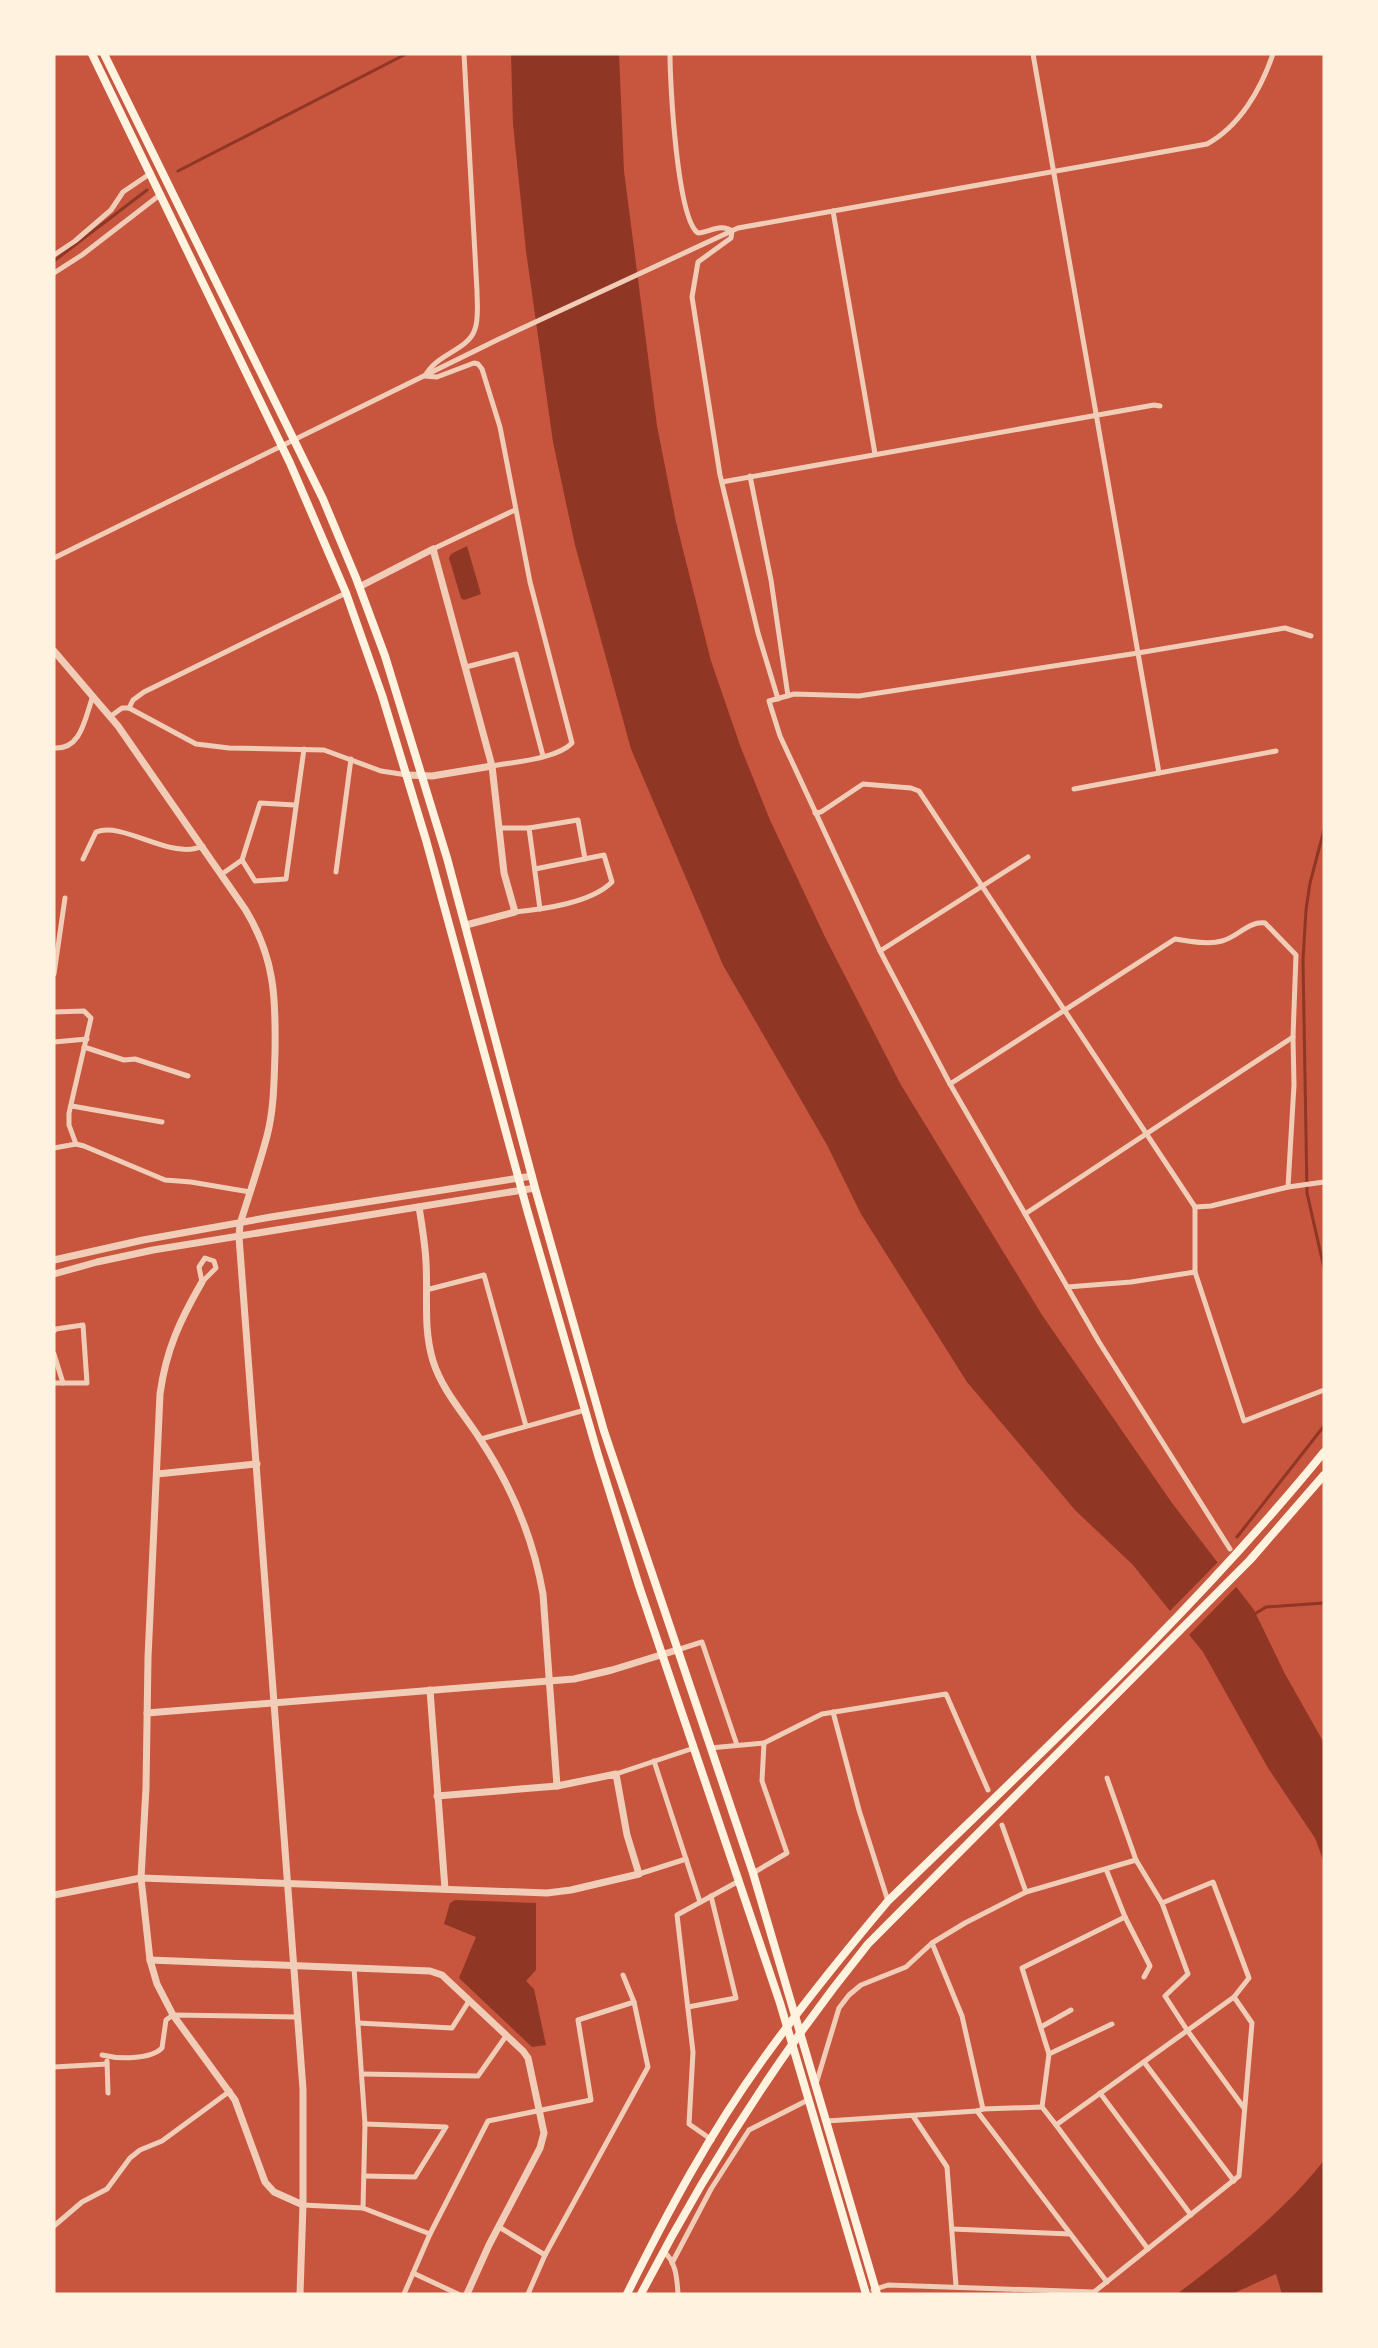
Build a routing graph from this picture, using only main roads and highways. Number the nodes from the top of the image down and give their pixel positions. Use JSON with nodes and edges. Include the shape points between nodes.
{"nodes":[{"id":1,"x":92,"y":54,"type":"edge"},
{"id":2,"x":104,"y":54,"type":"edge"},
{"id":3,"x":1324,"y":1452,"type":"edge"},
{"id":4,"x":1324,"y":1475,"type":"edge"},
{"id":5,"x":795,"y":2016,"type":"junction"},
{"id":6,"x":787,"y":2027,"type":"junction"},
{"id":7,"x":801,"y":2032,"type":"junction"},
{"id":8,"x":792,"y":2045,"type":"junction"},
{"id":9,"x":876,"y":2291,"type":"edge"},
{"id":10,"x":866,"y":2293,"type":"edge"},
{"id":11,"x":627,"y":2294,"type":"edge"},
{"id":12,"x":641,"y":2294,"type":"edge"}],
"edges":[{"from":1,"to":6,"type":"main road","via":[[282,446],[346,593],[407,775],[522,1191],[636,1576]]},
{"from":2,"to":5,"type":"main road","via":[[332,519],[402,705],[602,1424],[753,1873]]},
{"from":3,"to":5,"type":"main road","via":[[1241,1548],[1091,1704],[888,1901]]},
{"from":4,"to":7,"type":"main road","via":[[1250,1560],[868,1944]]},
{"from":5,"to":6,"type":"main road"},
{"from":5,"to":7,"type":"main road"},
{"from":6,"to":8,"type":"main road"},
{"from":6,"to":11,"type":"main road","via":[[666,2215]]},
{"from":7,"to":8,"type":"main road"},
{"from":7,"to":9,"type":"main road"},
{"from":8,"to":10,"type":"main road"},
{"from":8,"to":12,"type":"main road","via":[[752,2101]]}]}
